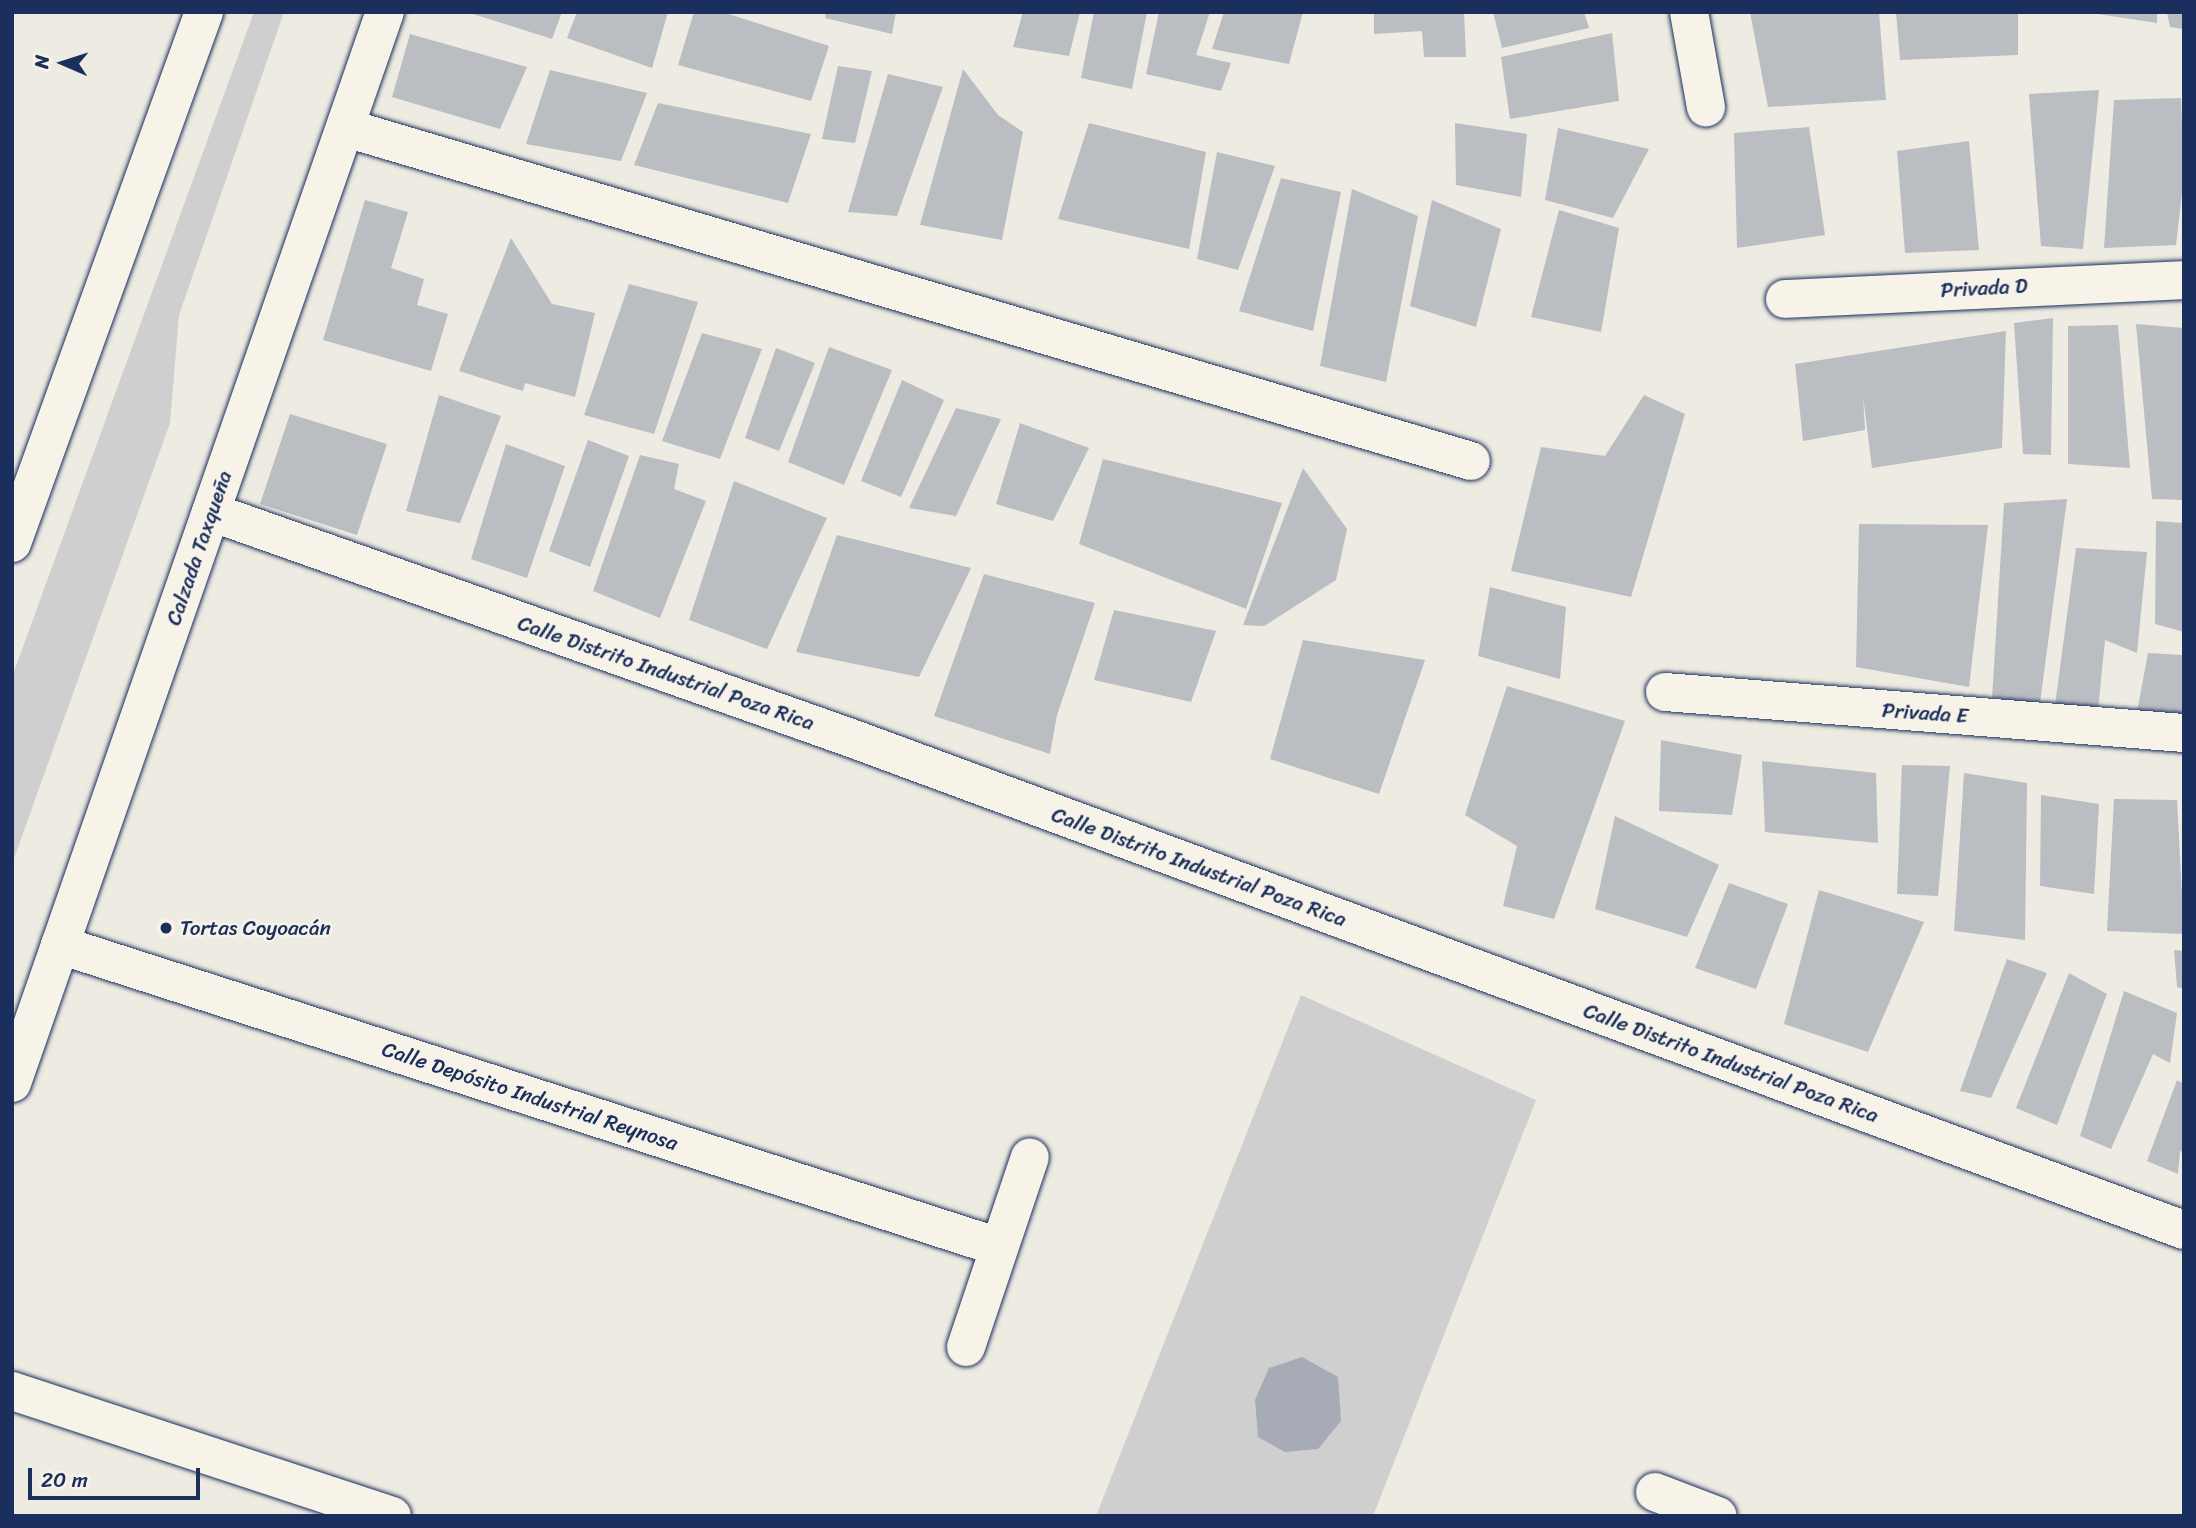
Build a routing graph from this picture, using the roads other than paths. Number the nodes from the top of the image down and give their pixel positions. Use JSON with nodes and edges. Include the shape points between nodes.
{"nodes":[{"id":1,"x":204,"y":12,"type":"edge"},
{"id":2,"x":385,"y":12,"type":"edge"},
{"id":3,"x":1689,"y":12,"type":"edge"},
{"id":4,"x":1706,"y":107,"type":"dead end"},
{"id":5,"x":346,"y":128,"type":"junction"},
{"id":6,"x":2184,"y":280,"type":"edge"},
{"id":7,"x":1785,"y":299,"type":"dead end"},
{"id":8,"x":1471,"y":461,"type":"dead end"},
{"id":9,"x":211,"y":512,"type":"junction"},
{"id":10,"x":12,"y":543,"type":"edge"},
{"id":11,"x":1665,"y":692,"type":"dead end"},
{"id":12,"x":2184,"y":733,"type":"edge"},
{"id":13,"x":60,"y":945,"type":"junction"},
{"id":14,"x":12,"y":1083,"type":"edge"},
{"id":15,"x":1030,"y":1157,"type":"dead end"},
{"id":16,"x":2184,"y":1230,"type":"edge"},
{"id":17,"x":999,"y":1247,"type":"junction"},
{"id":18,"x":966,"y":1347,"type":"dead end"},
{"id":19,"x":12,"y":1391,"type":"edge"},
{"id":20,"x":1655,"y":1492,"type":"dead end"},
{"id":21,"x":392,"y":1516,"type":"edge"},
{"id":22,"x":1718,"y":1516,"type":"edge"}],
"edges":[{"from":1,"to":10,"type":"street"},
{"from":2,"to":5,"type":"street","name":"Calzada Taxqueña"},
{"from":3,"to":4,"type":"street"},
{"from":5,"to":8,"type":"street"},
{"from":5,"to":9,"type":"street","name":"Calzada Taxqueña"},
{"from":6,"to":7,"type":"street","name":"Privada D"},
{"from":9,"to":13,"type":"street","name":"Calzada Taxqueña"},
{"from":9,"to":16,"type":"street","name":"Calle Distrito Industrial Poza Rica","via":[[851,738]]},
{"from":11,"to":12,"type":"street","name":"Privada E"},
{"from":13,"to":14,"type":"street","name":"Calzada Taxqueña"},
{"from":13,"to":17,"type":"street","name":"Calle Depósito Industrial Reynosa"},
{"from":15,"to":17,"type":"street"},
{"from":17,"to":18,"type":"street"},
{"from":19,"to":21,"type":"street"},
{"from":20,"to":22,"type":"street"}]}
